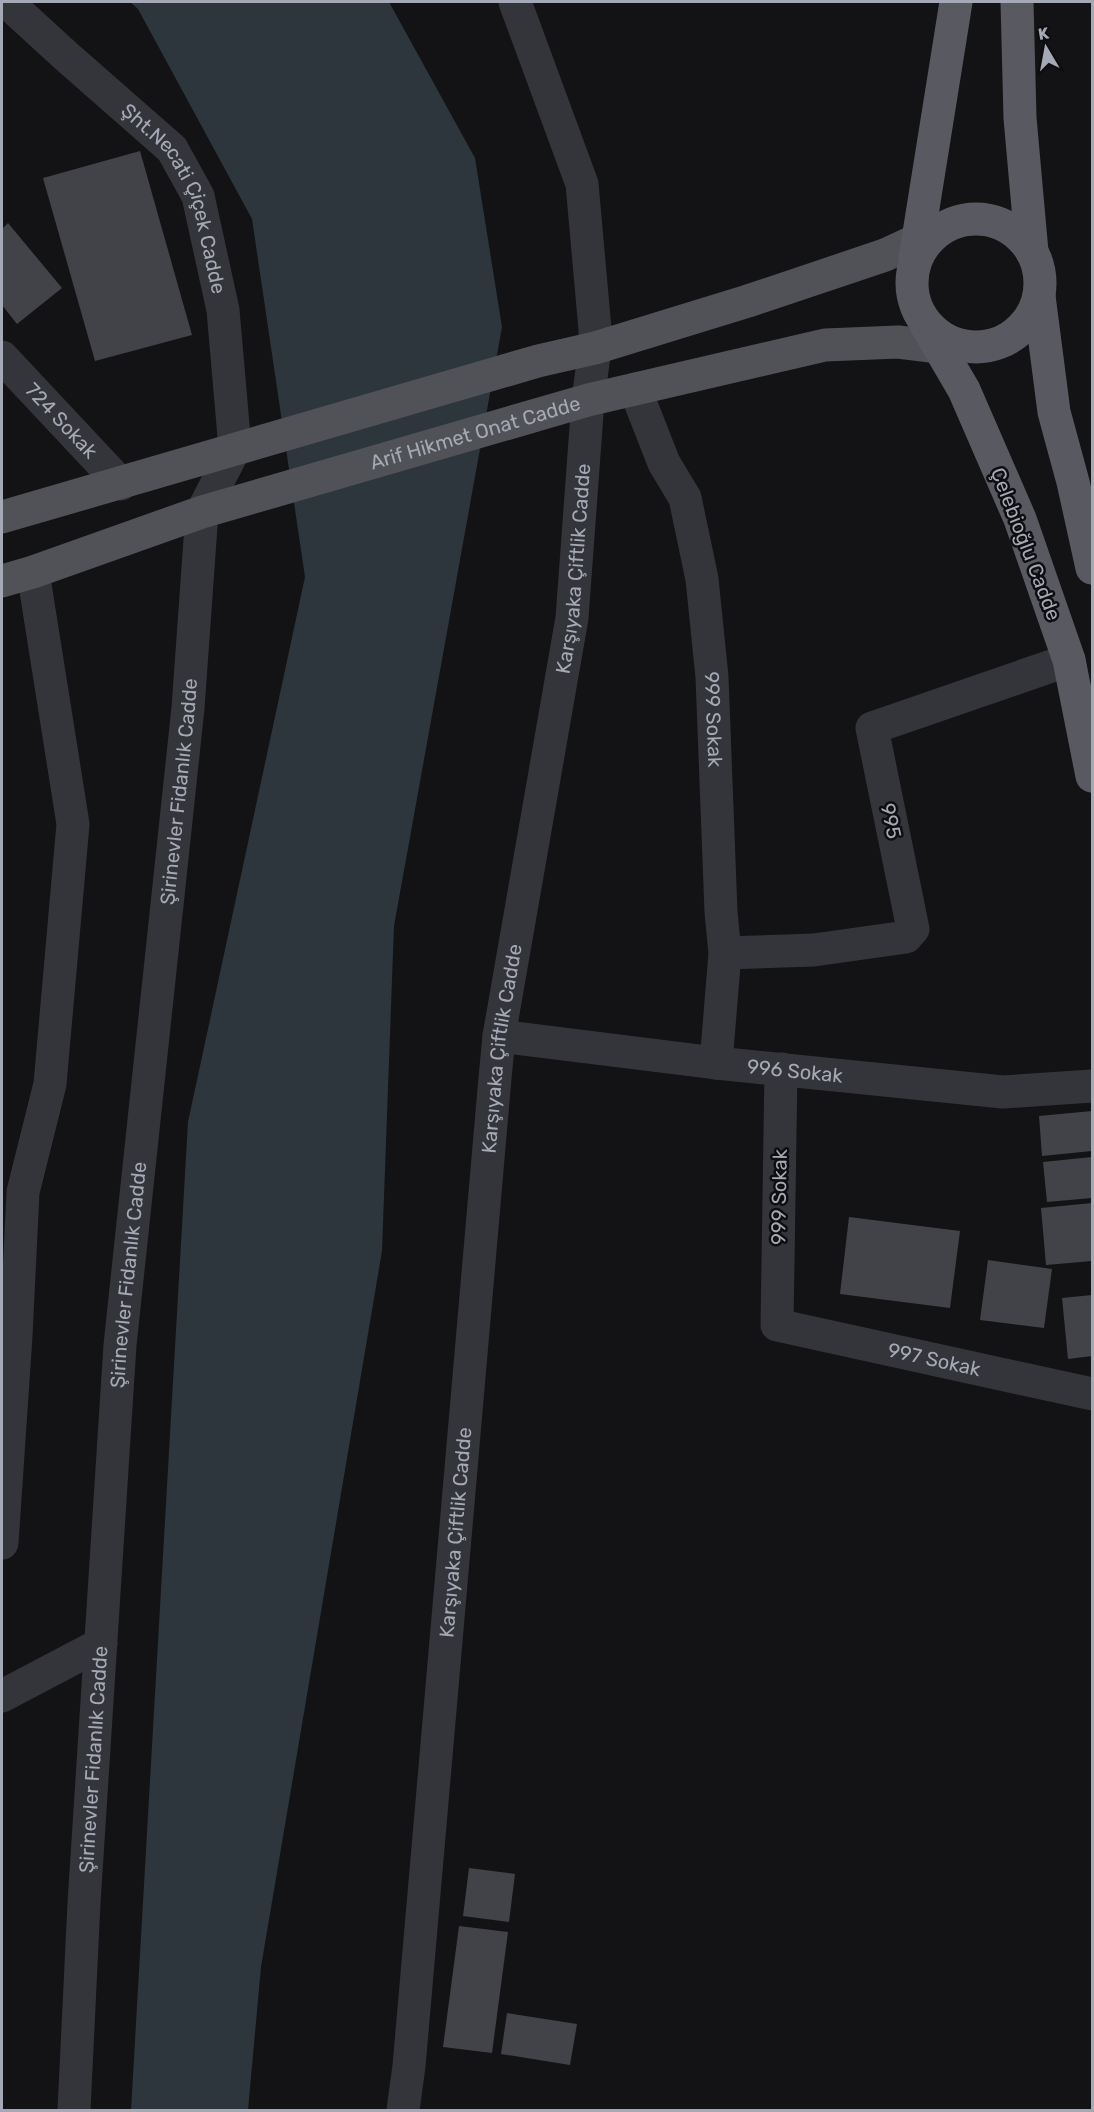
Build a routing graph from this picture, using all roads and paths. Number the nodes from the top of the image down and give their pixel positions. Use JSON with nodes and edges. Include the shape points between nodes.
{"nodes":[{"id":1,"x":7,"y":2,"type":"edge"},
{"id":2,"x":515,"y":2,"type":"edge"},
{"id":3,"x":956,"y":2,"type":"edge"},
{"id":4,"x":1017,"y":2,"type":"edge"},
{"id":5,"x":924,"y":244,"type":"junction"},
{"id":6,"x":1032,"y":252,"type":"junction"},
{"id":7,"x":1039,"y":296,"type":"junction"},
{"id":8,"x":942,"y":339,"type":"junction"},
{"id":9,"x":595,"y":348,"type":"junction"},
{"id":10,"x":2,"y":357,"type":"edge"},
{"id":11,"x":635,"y":389,"type":"junction"},
{"id":12,"x":588,"y":400,"type":"junction"},
{"id":13,"x":236,"y":448,"type":"junction"},
{"id":14,"x":121,"y":484,"type":"junction"},
{"id":15,"x":1083,"y":486,"type":"edge"},
{"id":16,"x":202,"y":512,"type":"junction"},
{"id":17,"x":2,"y":517,"type":"edge"},
{"id":18,"x":1092,"y":568,"type":"edge"},
{"id":19,"x":33,"y":572,"type":"junction"},
{"id":20,"x":2,"y":581,"type":"edge"},
{"id":21,"x":1069,"y":660,"type":"junction"},
{"id":22,"x":1092,"y":776,"type":"edge"},
{"id":23,"x":725,"y":953,"type":"junction"},
{"id":24,"x":499,"y":1036,"type":"junction"},
{"id":25,"x":716,"y":1063,"type":"junction"},
{"id":26,"x":782,"y":1069,"type":"junction"},
{"id":27,"x":1092,"y":1086,"type":"edge"},
{"id":28,"x":12,"y":1193,"type":"edge"},
{"id":29,"x":777,"y":1325,"type":"joint"},
{"id":30,"x":1092,"y":1394,"type":"edge"},
{"id":31,"x":2,"y":1543,"type":"edge"},
{"id":32,"x":101,"y":1644,"type":"junction"},
{"id":33,"x":2,"y":1696,"type":"edge"},
{"id":34,"x":413,"y":2109,"type":"edge"},
{"id":35,"x":74,"y":2110,"type":"edge"}],
"edges":[{"from":1,"to":13,"type":"street","name":"Şht.Necati Çiçek Cadde","via":[[172,149],[198,196],[223,310]]},
{"from":2,"to":9,"type":"street","name":"Karşıyaka Çiftlik Cadde","via":[[582,184]]},
{"from":3,"to":5,"type":"highway"},
{"from":4,"to":6,"type":"highway","via":[[1020,118]]},
{"from":5,"to":6,"type":"highway","via":[[960,221],[981,219],[1001,224],[1018,235]]},
{"from":5,"to":8,"type":"highway","via":[[911,284],[915,306]]},
{"from":5,"to":9,"type":"main road"},
{"from":6,"to":7,"type":"highway","via":[[1040,274]]},
{"from":7,"to":8,"type":"highway","via":[[1031,316],[1018,332],[1001,342],[982,348]]},
{"from":7,"to":15,"type":"highway","via":[[1053,412]]},
{"from":8,"to":11,"type":"main road","name":"Arif Hikmet Onat Cadde","via":[[825,345]]},
{"from":8,"to":21,"type":"highway","name":"Çelebioğlu Cadde","via":[[1020,519]]},
{"from":9,"to":12,"type":"street","name":"Karşıyaka Çiftlik Cadde"},
{"from":9,"to":13,"type":"main road"},
{"from":10,"to":14,"type":"street","name":"724 Sokak"},
{"from":11,"to":12,"type":"main road","name":"Arif Hikmet Onat Cadde"},
{"from":11,"to":23,"type":"street","name":"999 Sokak","via":[[664,463],[685,498],[702,579],[712,677],[720,912]]},
{"from":12,"to":16,"type":"main road","name":"Arif Hikmet Onat Cadde"},
{"from":12,"to":24,"type":"street","name":"Karşıyaka Çiftlik Cadde","via":[[572,618]]},
{"from":13,"to":14,"type":"main road"},
{"from":13,"to":16,"type":"street","name":"Şirinevler Fidanlık Cadde"},
{"from":14,"to":17,"type":"main road"},
{"from":15,"to":18,"type":"highway"},
{"from":16,"to":19,"type":"main road","name":"Arif Hikmet Onat Cadde"},
{"from":16,"to":32,"type":"street","name":"Şirinevler Fidanlık Cadde","via":[[188,708],[120,1345]]},
{"from":19,"to":20,"type":"main road","name":"Arif Hikmet Onat Cadde"},
{"from":19,"to":28,"type":"street","via":[[73,824],[50,1084]]},
{"from":21,"to":22,"type":"highway","name":"Çelebioğlu Cadde"},
{"from":21,"to":23,"type":"street","name":"995","via":[[872,728],[913,929],[906,938],[814,950]]},
{"from":23,"to":25,"type":"street","name":"999 Sokak"},
{"from":24,"to":25,"type":"street","name":"996 Sokak"},
{"from":24,"to":34,"type":"street","name":"Karşıyaka Çiftlik Cadde"},
{"from":25,"to":26,"type":"street","name":"996 Sokak"},
{"from":26,"to":27,"type":"street","name":"996 Sokak","via":[[1003,1092]]},
{"from":26,"to":29,"type":"street","name":"999 Sokak"},
{"from":28,"to":31,"type":"street","via":[[16,1336]]},
{"from":29,"to":30,"type":"street","name":"997 Sokak"},
{"from":32,"to":33,"type":"street"},
{"from":32,"to":35,"type":"street","name":"Şirinevler Fidanlık Cadde"}]}
